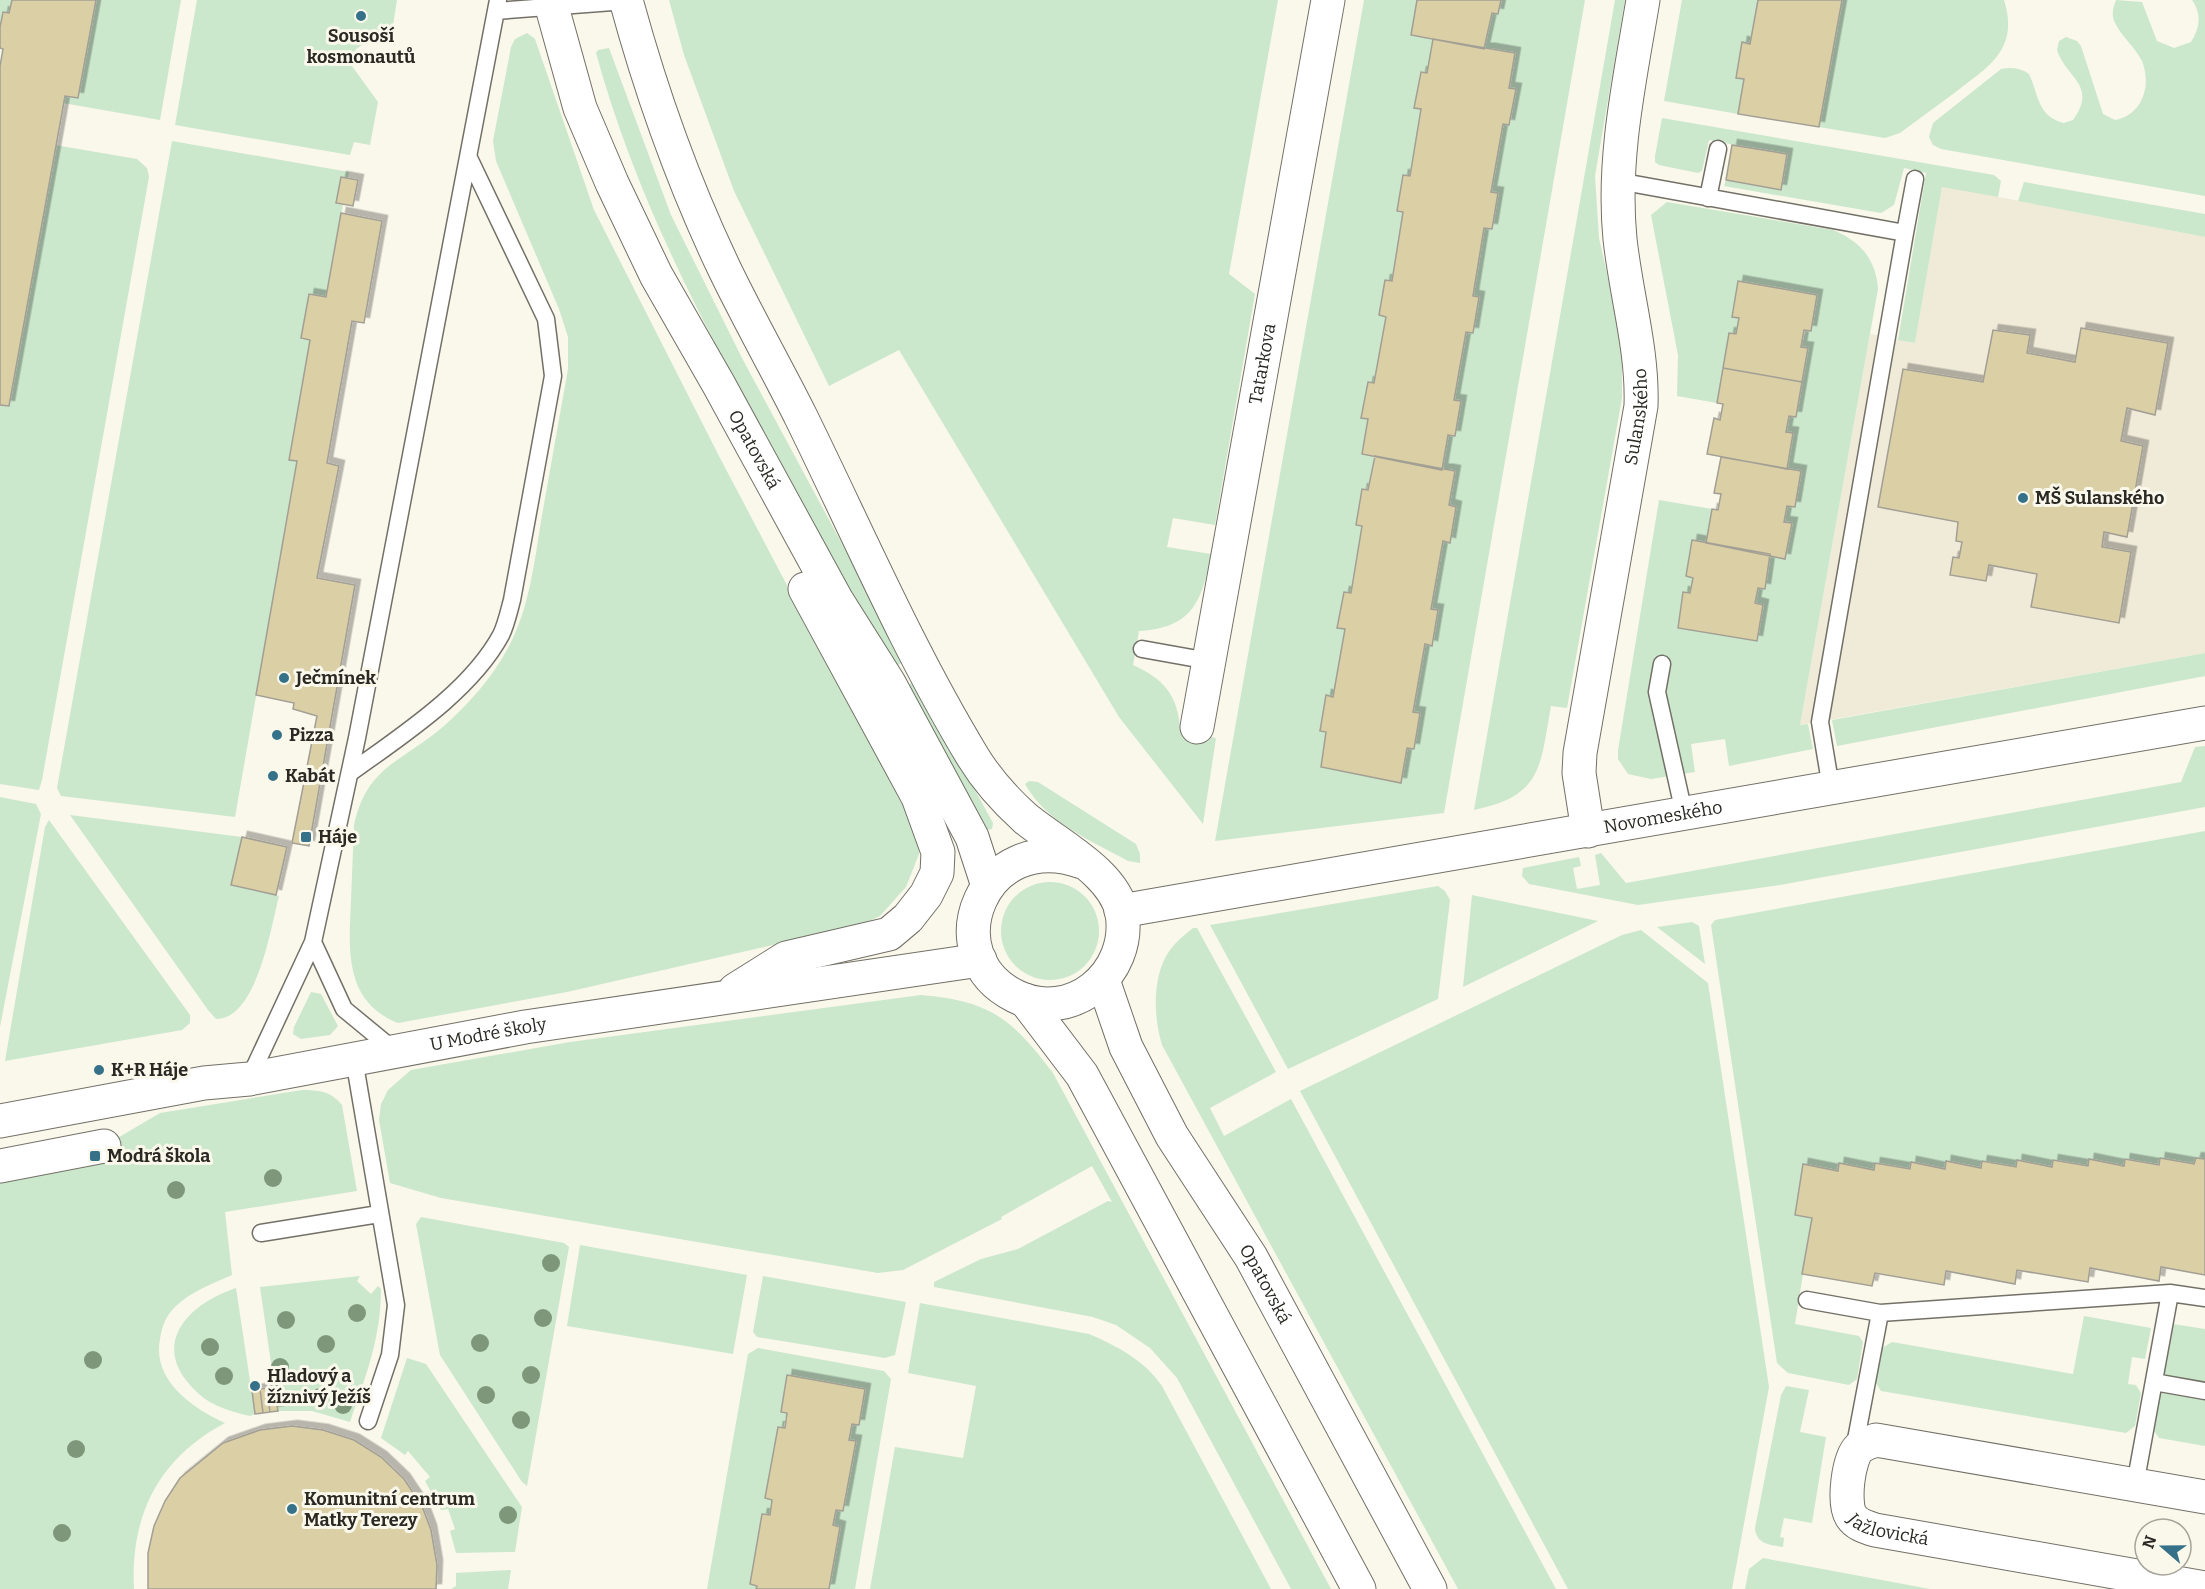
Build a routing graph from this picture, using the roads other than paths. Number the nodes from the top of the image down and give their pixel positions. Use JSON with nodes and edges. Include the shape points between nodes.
{"nodes":[{"id":1,"x":626,"y":0,"type":"edge"},
{"id":2,"x":1328,"y":0,"type":"edge"},
{"id":3,"x":1643,"y":0,"type":"edge"},
{"id":4,"x":550,"y":4,"type":"edge"},
{"id":5,"x":497,"y":5,"type":"edge"},
{"id":6,"x":1718,"y":149,"type":"dead end"},
{"id":7,"x":469,"y":158,"type":"junction"},
{"id":8,"x":1915,"y":179,"type":"dead end"},
{"id":9,"x":1618,"y":181,"type":"junction"},
{"id":10,"x":1708,"y":198,"type":"junction"},
{"id":11,"x":1905,"y":233,"type":"junction"},
{"id":12,"x":686,"y":329,"type":"junction"},
{"id":13,"x":1142,"y":649,"type":"dead end"},
{"id":14,"x":1209,"y":661,"type":"junction"},
{"id":15,"x":1662,"y":664,"type":"dead end"},
{"id":16,"x":2205,"y":723,"type":"edge"},
{"id":17,"x":1197,"y":728,"type":"dead end"},
{"id":18,"x":350,"y":773,"type":"junction"},
{"id":19,"x":1831,"y":788,"type":"junction"},
{"id":20,"x":1684,"y":813,"type":"junction"},
{"id":21,"x":1588,"y":831,"type":"junction"},
{"id":22,"x":1082,"y":862,"type":"junction"},
{"id":23,"x":987,"y":886,"type":"junction"},
{"id":24,"x":1121,"y":911,"type":"junction"},
{"id":25,"x":313,"y":942,"type":"junction"},
{"id":26,"x":980,"y":960,"type":"junction"},
{"id":27,"x":1103,"y":980,"type":"junction"},
{"id":28,"x":726,"y":996,"type":"junction"},
{"id":29,"x":1025,"y":1000,"type":"junction"},
{"id":30,"x":396,"y":1052,"type":"junction"},
{"id":31,"x":354,"y":1059,"type":"junction"},
{"id":32,"x":249,"y":1079,"type":"junction"},
{"id":33,"x":0,"y":1121,"type":"edge"},
{"id":34,"x":104,"y":1146,"type":"dead end"},
{"id":35,"x":0,"y":1166,"type":"edge"},
{"id":36,"x":379,"y":1214,"type":"junction"},
{"id":37,"x":261,"y":1233,"type":"dead end"},
{"id":38,"x":2170,"y":1293,"type":"junction"},
{"id":39,"x":2205,"y":1298,"type":"edge"},
{"id":40,"x":1808,"y":1300,"type":"dead end"},
{"id":41,"x":1880,"y":1313,"type":"junction"},
{"id":42,"x":2154,"y":1382,"type":"junction"},
{"id":43,"x":2205,"y":1391,"type":"edge"},
{"id":44,"x":368,"y":1421,"type":"dead end"},
{"id":45,"x":1853,"y":1458,"type":"junction"},
{"id":46,"x":2135,"y":1485,"type":"junction"},
{"id":47,"x":2205,"y":1497,"type":"edge"},
{"id":48,"x":2205,"y":1588,"type":"edge"},
{"id":49,"x":1359,"y":1589,"type":"edge"},
{"id":50,"x":1430,"y":1589,"type":"edge"}],
"edges":[{"from":1,"to":4,"type":"lane"},
{"from":1,"to":22,"type":"street","via":[[654,96],[723,267],[799,413],[921,666],[988,780],[1024,817]]},
{"from":2,"to":14,"type":"street","name":"Tatarkova"},
{"from":3,"to":9,"type":"street","name":"Sulanského","via":[[1620,134]]},
{"from":4,"to":5,"type":"lane"},
{"from":4,"to":12,"type":"street","name":"Opatovská","via":[[580,108],[656,275]]},
{"from":5,"to":7,"type":"lane"},
{"from":6,"to":10,"type":"lane"},
{"from":7,"to":18,"type":"lane"},
{"from":7,"to":18,"type":"lane","via":[[546,319],[553,376],[512,600],[501,635],[467,680],[420,723]]},
{"from":8,"to":11,"type":"lane"},
{"from":9,"to":10,"type":"lane"},
{"from":9,"to":21,"type":"street","name":"Sulanského","via":[[1620,239],[1641,374],[1641,406],[1580,753],[1579,773]]},
{"from":10,"to":11,"type":"lane"},
{"from":11,"to":19,"type":"lane","via":[[1820,722]]},
{"from":12,"to":23,"type":"street","name":"Opatovská","via":[[836,599],[895,693],[972,837]]},
{"from":12,"to":28,"type":"street","via":[[696,386],[918,797],[938,852],[937,873],[926,895],[889,934],[786,958]]},
{"from":13,"to":14,"type":"lane"},
{"from":14,"to":17,"type":"street","name":"Tatarkova"},
{"from":15,"to":20,"type":"lane","via":[[1657,693]]},
{"from":16,"to":19,"type":"street","name":"Novomeského"},
{"from":18,"to":25,"type":"lane"},
{"from":19,"to":20,"type":"street","name":"Novomeského"},
{"from":20,"to":21,"type":"street","name":"Novomeského"},
{"from":21,"to":24,"type":"street","name":"Novomeského"},
{"from":22,"to":23,"type":"street","via":[[1057,855],[1030,857],[1007,867]]},
{"from":22,"to":24,"type":"street","via":[[1107,882]]},
{"from":23,"to":26,"type":"street","via":[[974,922]]},
{"from":24,"to":27,"type":"street","via":[[1121,948]]},
{"from":25,"to":30,"type":"lane","via":[[344,1009]]},
{"from":25,"to":32,"type":"lane"},
{"from":26,"to":28,"type":"street","name":"U Modré školy"},
{"from":26,"to":29,"type":"street","via":[[998,985]]},
{"from":27,"to":29,"type":"street","via":[[1087,994],[1067,1002]]},
{"from":27,"to":50,"type":"street","name":"Opatovská","via":[[1126,1047],[1172,1136],[1251,1257]]},
{"from":28,"to":30,"type":"street","name":"U Modré školy","via":[[525,1027]]},
{"from":29,"to":49,"type":"street","via":[[1082,1075]]},
{"from":30,"to":31,"type":"street","name":"U Modré školy"},
{"from":31,"to":32,"type":"street","name":"U Modré školy"},
{"from":31,"to":36,"type":"lane"},
{"from":32,"to":33,"type":"street","name":"U Modré školy","via":[[204,1083]]},
{"from":34,"to":35,"type":"street"},
{"from":36,"to":37,"type":"lane"},
{"from":36,"to":44,"type":"lane","via":[[396,1305],[390,1355]]},
{"from":38,"to":39,"type":"lane"},
{"from":38,"to":41,"type":"lane"},
{"from":38,"to":42,"type":"lane"},
{"from":40,"to":41,"type":"lane"},
{"from":41,"to":45,"type":"lane"},
{"from":42,"to":43,"type":"lane"},
{"from":42,"to":46,"type":"lane"},
{"from":45,"to":46,"type":"street","via":[[1867,1443],[1889,1441]]},
{"from":45,"to":48,"type":"street","name":"Jažlovická","via":[[1846,1504],[1855,1521],[1864,1527]]},
{"from":46,"to":47,"type":"street"}]}
